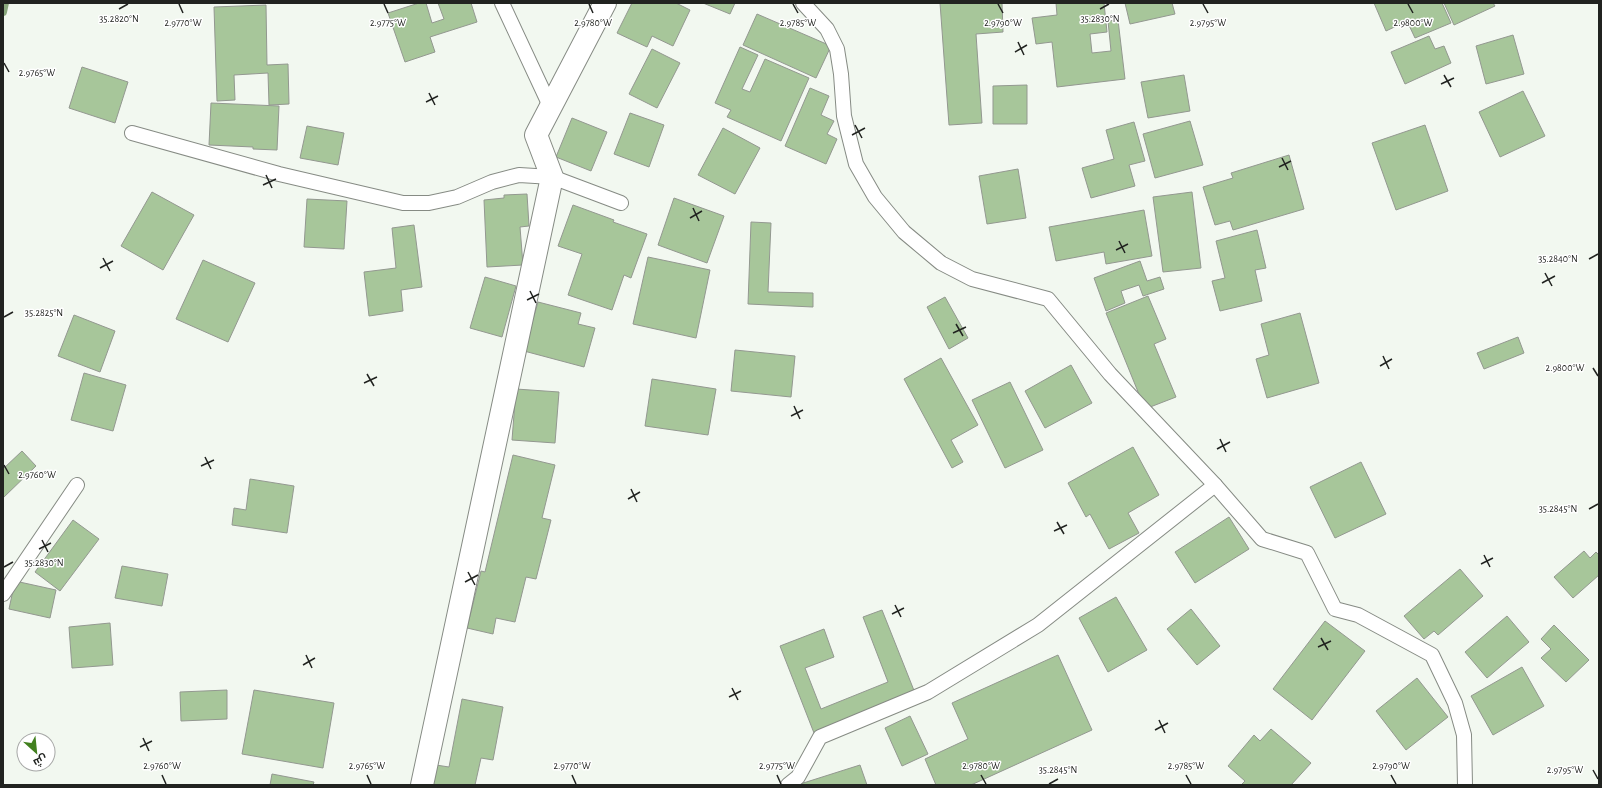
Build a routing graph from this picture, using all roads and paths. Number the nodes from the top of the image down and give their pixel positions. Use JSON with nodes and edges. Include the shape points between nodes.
{"nodes":[{"id":1,"x":502,"y":3,"type":"edge"},
{"id":2,"x":605,"y":3,"type":"edge"},
{"id":3,"x":803,"y":3,"type":"edge"},
{"id":4,"x":551,"y":108,"type":"junction"},
{"id":5,"x":132,"y":133,"type":"dead end"},
{"id":6,"x":552,"y":177,"type":"junction"},
{"id":7,"x":621,"y":204,"type":"dead end"},
{"id":8,"x":76,"y":485,"type":"dead end"},
{"id":9,"x":1215,"y":485,"type":"junction"},
{"id":10,"x":3,"y":594,"type":"edge"},
{"id":11,"x":422,"y":785,"type":"edge"},
{"id":12,"x":788,"y":785,"type":"edge"},
{"id":13,"x":1465,"y":785,"type":"edge"}],
"edges":[{"from":1,"to":4,"type":"lane"},
{"from":2,"to":4,"type":"street"},
{"from":3,"to":9,"type":"lane","via":[[827,29],[837,49],[844,116],[856,164],[875,197],[904,232],[942,263],[972,279],[1048,299],[1110,374]]},
{"from":4,"to":6,"type":"street","via":[[536,135]]},
{"from":5,"to":6,"type":"lane","via":[[279,174],[403,203],[429,203],[457,197],[492,182],[519,175]]},
{"from":6,"to":7,"type":"lane"},
{"from":6,"to":11,"type":"street"},
{"from":8,"to":10,"type":"lane"},
{"from":9,"to":12,"type":"lane","via":[[1038,626],[928,692],[820,737],[798,777]]},
{"from":9,"to":13,"type":"lane","via":[[1262,539],[1307,553],[1335,609],[1358,615],[1432,655],[1454,703],[1464,736]]}]}
